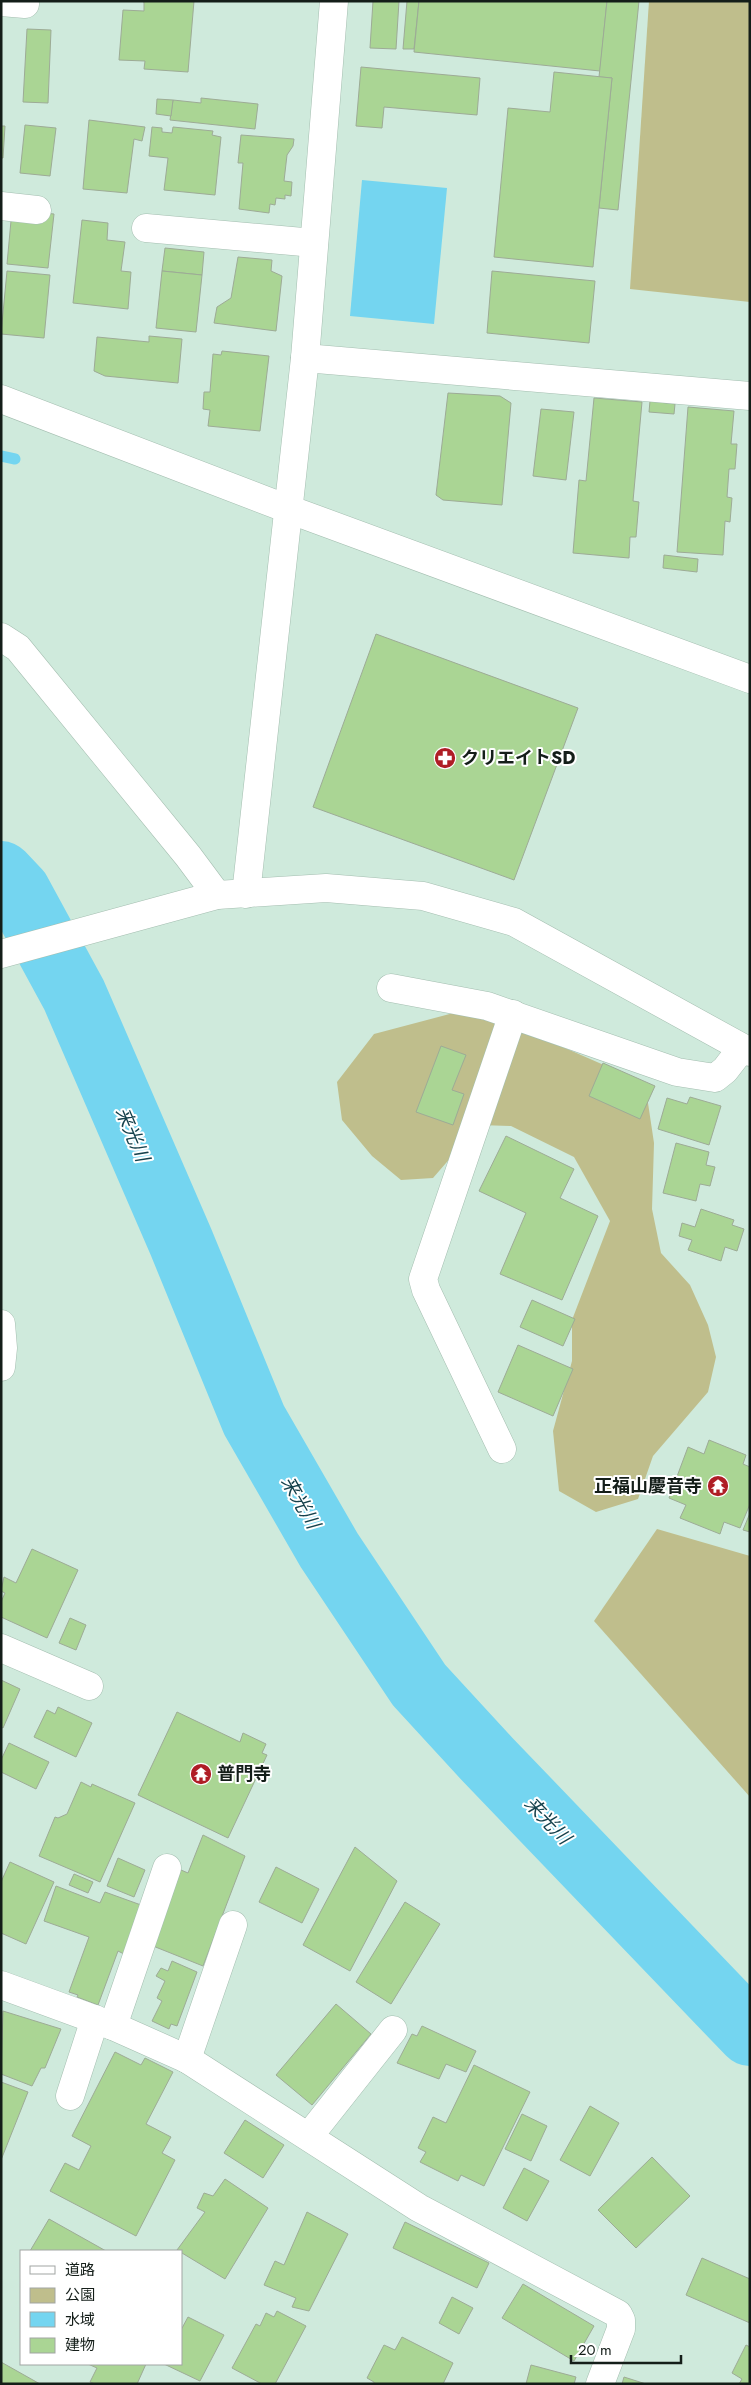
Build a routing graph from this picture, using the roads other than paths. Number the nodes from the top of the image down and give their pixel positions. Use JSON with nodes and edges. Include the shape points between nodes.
{"nodes":[{"id":1,"x":334,"y":1,"type":"edge"},
{"id":2,"x":1,"y":206,"type":"edge"},
{"id":3,"x":37,"y":210,"type":"dead end"},
{"id":4,"x":146,"y":228,"type":"dead end"},
{"id":5,"x":314,"y":243,"type":"junction"},
{"id":6,"x":305,"y":358,"type":"junction"},
{"id":7,"x":750,"y":396,"type":"edge"},
{"id":8,"x":1,"y":398,"type":"edge"},
{"id":9,"x":288,"y":509,"type":"junction"},
{"id":10,"x":1,"y":637,"type":"edge"},
{"id":11,"x":750,"y":680,"type":"edge"},
{"id":12,"x":246,"y":894,"type":"junction"},
{"id":13,"x":217,"y":895,"type":"junction"},
{"id":14,"x":1,"y":954,"type":"edge"},
{"id":15,"x":391,"y":988,"type":"dead end"},
{"id":16,"x":513,"y":1014,"type":"junction"},
{"id":17,"x":746,"y":1050,"type":"edge"},
{"id":18,"x":1,"y":1324,"type":"edge"},
{"id":19,"x":1,"y":1367,"type":"edge"},
{"id":20,"x":502,"y":1449,"type":"dead end"},
{"id":21,"x":1,"y":1648,"type":"edge"},
{"id":22,"x":89,"y":1686,"type":"dead end"},
{"id":23,"x":167,"y":1868,"type":"dead end"},
{"id":24,"x":233,"y":1925,"type":"dead end"},
{"id":25,"x":1,"y":1985,"type":"edge"},
{"id":26,"x":104,"y":2022,"type":"junction"},
{"id":27,"x":393,"y":2030,"type":"dead end"},
{"id":28,"x":187,"y":2059,"type":"junction"},
{"id":29,"x":70,"y":2096,"type":"dead end"},
{"id":30,"x":309,"y":2136,"type":"junction"},
{"id":31,"x":600,"y":2384,"type":"edge"}],
"edges":[{"from":1,"to":5,"type":"street"},
{"from":2,"to":3,"type":"street"},
{"from":4,"to":5,"type":"street"},
{"from":5,"to":6,"type":"street"},
{"from":6,"to":7,"type":"street"},
{"from":6,"to":9,"type":"street"},
{"from":8,"to":9,"type":"street"},
{"from":9,"to":11,"type":"street"},
{"from":9,"to":12,"type":"street"},
{"from":10,"to":13,"type":"street","via":[[18,648]]},
{"from":12,"to":13,"type":"street"},
{"from":12,"to":17,"type":"street","via":[[326,888],[423,896],[514,922]]},
{"from":13,"to":14,"type":"street"},
{"from":15,"to":16,"type":"street"},
{"from":16,"to":17,"type":"street","via":[[677,1072],[714,1078]]},
{"from":16,"to":20,"type":"street","via":[[423,1279]]},
{"from":18,"to":19,"type":"street"},
{"from":21,"to":22,"type":"street"},
{"from":23,"to":26,"type":"street"},
{"from":24,"to":28,"type":"street"},
{"from":25,"to":26,"type":"street"},
{"from":26,"to":28,"type":"street"},
{"from":26,"to":29,"type":"street"},
{"from":27,"to":30,"type":"street"},
{"from":28,"to":30,"type":"street"},
{"from":30,"to":31,"type":"street","via":[[419,2208],[618,2314],[621,2329]]}]}
